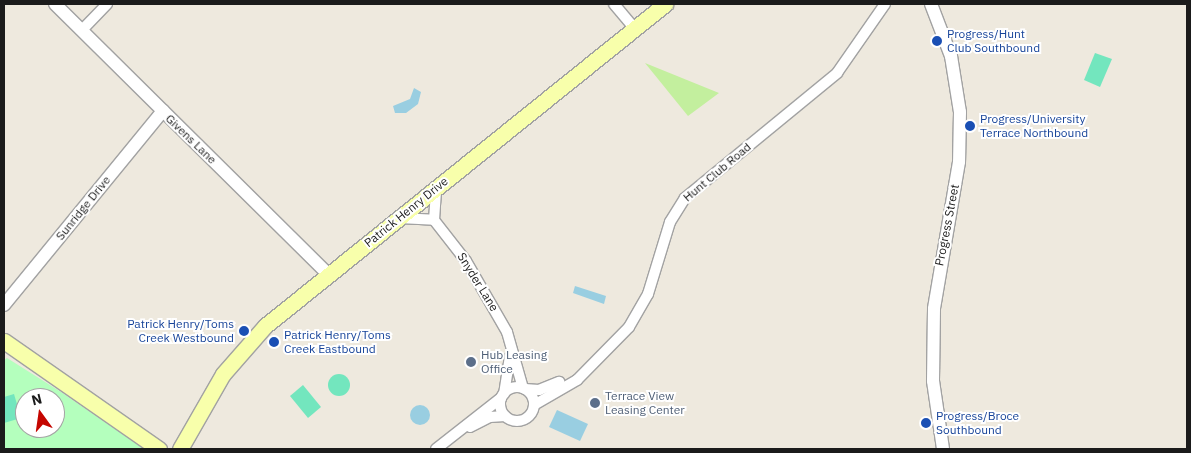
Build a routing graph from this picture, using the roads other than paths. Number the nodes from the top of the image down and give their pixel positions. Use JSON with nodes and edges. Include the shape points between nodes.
{"nodes":[{"id":1,"x":55,"y":4,"type":"edge"},
{"id":2,"x":107,"y":4,"type":"edge"},
{"id":3,"x":665,"y":4,"type":"edge"},
{"id":4,"x":885,"y":4,"type":"edge"},
{"id":5,"x":932,"y":4,"type":"edge"},
{"id":6,"x":619,"y":5,"type":"edge"},
{"id":7,"x":634,"y":28,"type":"junction"},
{"id":8,"x":82,"y":30,"type":"junction"},
{"id":9,"x":163,"y":112,"type":"junction"},
{"id":10,"x":436,"y":188,"type":"junction"},
{"id":11,"x":398,"y":218,"type":"junction"},
{"id":12,"x":434,"y":220,"type":"junction"},
{"id":13,"x":328,"y":274,"type":"junction"},
{"id":14,"x":4,"y":305,"type":"edge"},
{"id":15,"x":4,"y":341,"type":"edge"},
{"id":16,"x":511,"y":351,"type":"junction"},
{"id":17,"x":590,"y":368,"type":"junction"},
{"id":18,"x":524,"y":389,"type":"junction"},
{"id":19,"x":503,"y":396,"type":"junction"},
{"id":20,"x":534,"y":405,"type":"junction"},
{"id":21,"x":505,"y":416,"type":"junction"},
{"id":22,"x":450,"y":438,"type":"junction"},
{"id":23,"x":159,"y":449,"type":"edge"},
{"id":24,"x":180,"y":449,"type":"edge"},
{"id":25,"x":436,"y":449,"type":"edge"},
{"id":26,"x":943,"y":449,"type":"edge"}],
"edges":[{"from":1,"to":8,"type":"street","name":"Givens Lane"},
{"from":2,"to":8,"type":"street"},
{"from":3,"to":7,"type":"main road","name":"Patrick Henry Drive"},
{"from":4,"to":17,"type":"street","name":"Hunt Club Road","via":[[837,74],[684,198],[670,222],[640,308],[618,341]]},
{"from":5,"to":26,"type":"street","name":"Progress Street","via":[[951,56],[961,126],[959,162],[933,317],[933,381]]},
{"from":6,"to":7,"type":"street"},
{"from":7,"to":10,"type":"main road","name":"Patrick Henry Drive"},
{"from":8,"to":9,"type":"street","name":"Givens Lane"},
{"from":9,"to":13,"type":"street","name":"Givens Lane"},
{"from":9,"to":14,"type":"street","name":"Sunridge Drive"},
{"from":10,"to":11,"type":"main road","name":"Patrick Henry Drive"},
{"from":10,"to":12,"type":"street"},
{"from":11,"to":12,"type":"street"},
{"from":11,"to":13,"type":"main road","name":"Patrick Henry Drive"},
{"from":12,"to":16,"type":"street","name":"Snyder Lane","via":[[485,292],[507,332]]},
{"from":13,"to":24,"type":"main road","name":"Patrick Henry Drive","via":[[239,353]]},
{"from":15,"to":23,"type":"main road"},
{"from":16,"to":18,"type":"street","name":"Snyder Lane"},
{"from":16,"to":19,"type":"street","name":"Snyder Lane"},
{"from":17,"to":18,"type":"street","name":"Hunt Club Road","via":[[549,387]]},
{"from":17,"to":20,"type":"street","name":"Hunt Club Road"},
{"from":18,"to":19,"type":"street","via":[[511,388]]},
{"from":18,"to":20,"type":"street"},
{"from":19,"to":21,"type":"street"},
{"from":19,"to":22,"type":"street"},
{"from":20,"to":21,"type":"street","via":[[523,420]]},
{"from":21,"to":22,"type":"street","via":[[490,418]]},
{"from":22,"to":25,"type":"street"}]}
